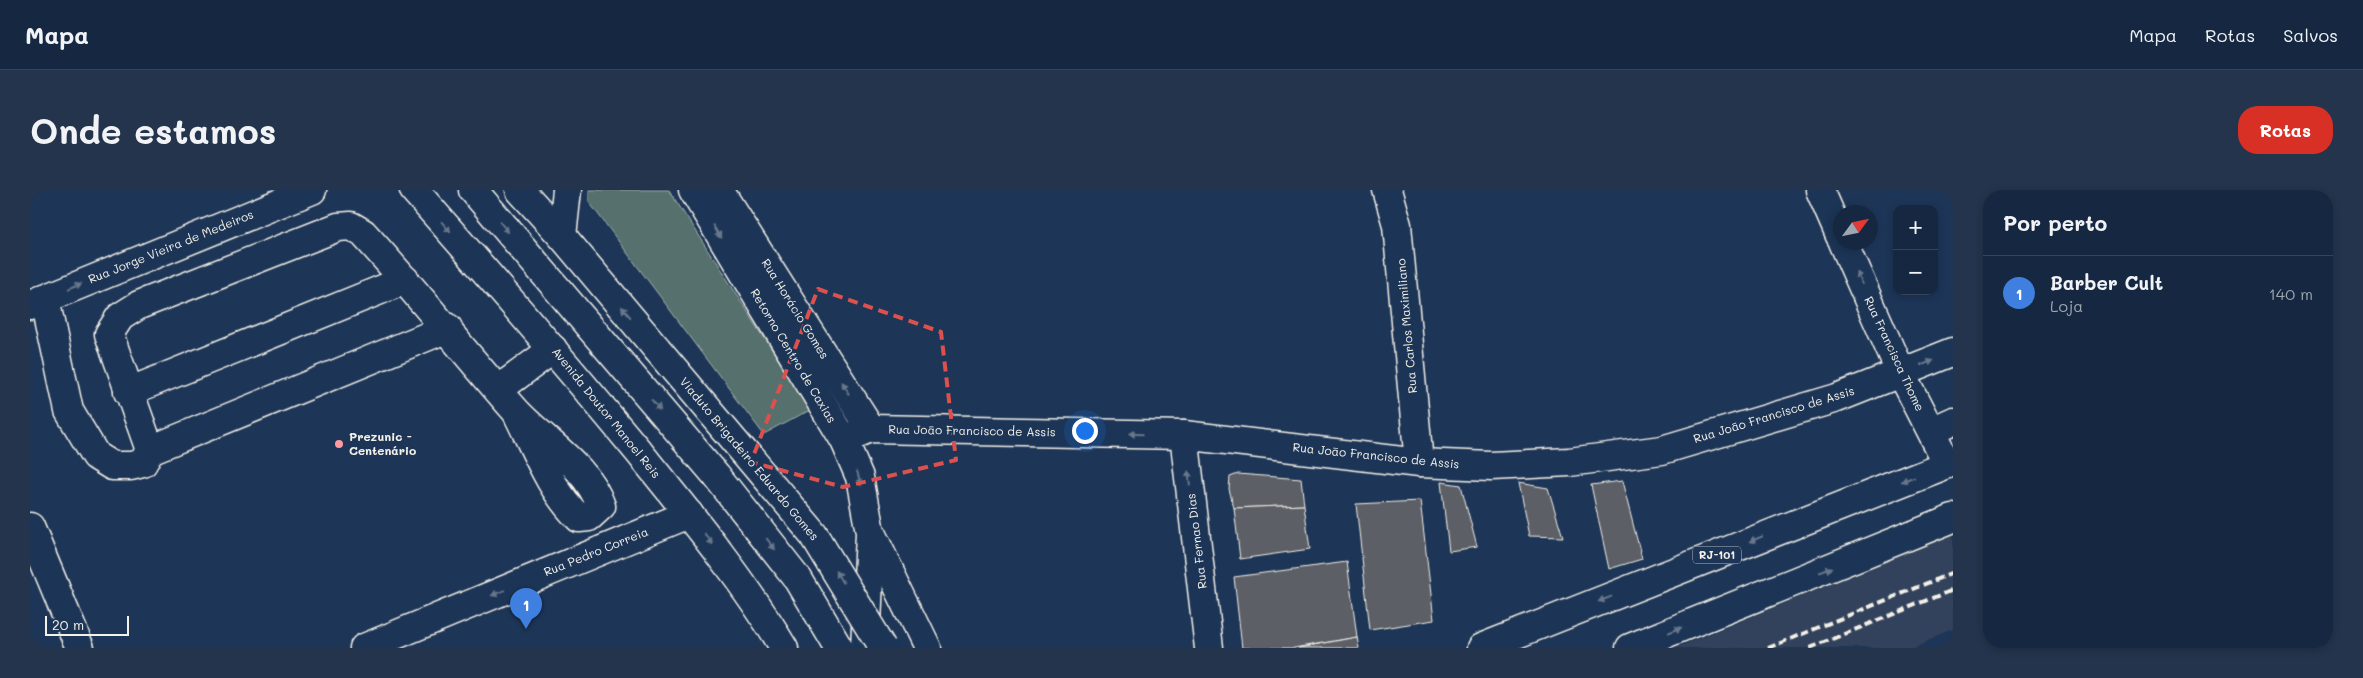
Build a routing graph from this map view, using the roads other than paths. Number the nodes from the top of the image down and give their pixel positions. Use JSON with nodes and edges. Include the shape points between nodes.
{"nodes":[{"id":1,"x":312,"y":190,"type":"edge"},
{"id":2,"x":414,"y":190,"type":"edge"},
{"id":3,"x":473,"y":190,"type":"edge"},
{"id":4,"x":520,"y":190,"type":"edge"},
{"id":5,"x":567,"y":190,"type":"edge"},
{"id":6,"x":692,"y":190,"type":"edge"},
{"id":7,"x":719,"y":190,"type":"edge"},
{"id":8,"x":1387,"y":190,"type":"edge"},
{"id":9,"x":1820,"y":190,"type":"edge"},
{"id":10,"x":1833,"y":220,"type":"edge"},
{"id":11,"x":562,"y":236,"type":"junction"},
{"id":12,"x":1847,"y":250,"type":"edge"},
{"id":13,"x":405,"y":280,"type":"junction"},
{"id":14,"x":37,"y":302,"type":"edge"},
{"id":15,"x":448,"y":328,"type":"junction"},
{"id":16,"x":553,"y":349,"type":"junction"},
{"id":17,"x":1953,"y":352,"type":"edge"},
{"id":18,"x":1901,"y":374,"type":"junction"},
{"id":19,"x":498,"y":389,"type":"junction"},
{"id":20,"x":128,"y":392,"type":"junction"},
{"id":21,"x":516,"y":411,"type":"dead end"},
{"id":22,"x":1942,"y":426,"type":"edge"},
{"id":23,"x":871,"y":429,"type":"junction"},
{"id":24,"x":1184,"y":435,"type":"junction"},
{"id":25,"x":844,"y":440,"type":"junction"},
{"id":26,"x":150,"y":450,"type":"junction"},
{"id":27,"x":1420,"y":463,"type":"junction"},
{"id":28,"x":1950,"y":463,"type":"edge"},
{"id":29,"x":689,"y":514,"type":"junction"},
{"id":30,"x":1953,"y":518,"type":"edge"},
{"id":31,"x":30,"y":527,"type":"edge"},
{"id":32,"x":870,"y":532,"type":"junction"},
{"id":33,"x":1205,"y":646,"type":"edge"},
{"id":34,"x":80,"y":648,"type":"edge"},
{"id":35,"x":364,"y":648,"type":"edge"},
{"id":36,"x":784,"y":648,"type":"edge"},
{"id":37,"x":838,"y":648,"type":"edge"},
{"id":38,"x":865,"y":648,"type":"edge"},
{"id":39,"x":884,"y":648,"type":"edge"},
{"id":40,"x":927,"y":648,"type":"edge"},
{"id":41,"x":1481,"y":648,"type":"edge"},
{"id":42,"x":1630,"y":648,"type":"edge"}],
"edges":[{"from":14,"to":1,"type":"street","name":"Rua Jorge Vieira de Medeiros","one_way":true},
{"from":2,"to":16,"type":"street","name":"Avenida Doutor Manoel Reis","one_way":true},
{"from":3,"to":37,"type":"street","one_way":true,"via":[[716,475],[798,579]]},
{"from":4,"to":11,"type":"street"},
{"from":5,"to":11,"type":"street"},
{"from":6,"to":25,"type":"street","name":"Retorno Centro de Caxias","one_way":true},
{"from":23,"to":7,"type":"street","name":"Rua Horácio Gomes","one_way":true},
{"from":8,"to":27,"type":"street","name":"Rua Carlos Maximiliano","via":[[1397,225]]},
{"from":9,"to":10,"type":"street"},
{"from":39,"to":11,"type":"street","name":"Viaduto Brigadeiro Eduardo Gomes","one_way":true,"bridge":true,"via":[[814,534]]},
{"from":18,"to":12,"type":"street","name":"Rua Francisca Thome","one_way":true},
{"from":13,"to":15,"type":"street"},
{"from":13,"to":20,"type":"street"},
{"from":13,"to":20,"type":"street","via":[[363,233],[351,226],[338,227],[139,305],[120,317],[109,334]]},
{"from":14,"to":26,"type":"street","via":[[69,411],[96,456],[112,466],[131,466],[143,463]]},
{"from":15,"to":19,"type":"street"},
{"from":15,"to":26,"type":"street"},
{"from":16,"to":19,"type":"street"},
{"from":16,"to":29,"type":"street","name":"Avenida Doutor Manoel Reis"},
{"from":18,"to":17,"type":"street","name":"Rua Joāo Francisco de Assis","one_way":true},
{"from":18,"to":22,"type":"street","name":"Rua Francisca Thome"},
{"from":18,"to":27,"type":"street","name":"Rua Joāo Francisco de Assis","via":[[1836,398],[1662,450],[1569,462],[1491,466]]},
{"from":19,"to":21,"type":"street"},
{"from":20,"to":26,"type":"street"},
{"from":22,"to":28,"type":"street","name":"Rua Francisca Thome"},
{"from":24,"to":23,"type":"street","name":"Rua Joāo Francisco de Assis","one_way":true},
{"from":23,"to":25,"type":"street","name":"Rua Joāo Francisco de Assis"},
{"from":24,"to":27,"type":"street","name":"Rua Joāo Francisco de Assis"},
{"from":33,"to":24,"type":"street","name":"Rua Fernao Dias","one_way":true},
{"from":25,"to":32,"type":"street","name":"Retorno Centro de Caxias","one_way":true,"via":[[860,477]]},
{"from":28,"to":41,"type":"street","number":"RJ-101","one_way":true},
{"from":29,"to":35,"type":"street","name":"Rua Pedro Correia","one_way":true},
{"from":29,"to":36,"type":"street","name":"Avenida Doutor Manoel Reis","one_way":true,"via":[[764,614]]},
{"from":42,"to":30,"type":"street","one_way":true},
{"from":31,"to":34,"type":"street"},
{"from":32,"to":38,"type":"street","name":"Retorno Centro de Caxias"},
{"from":32,"to":40,"type":"street","name":"Retorno Centro de Caxias"}]}
